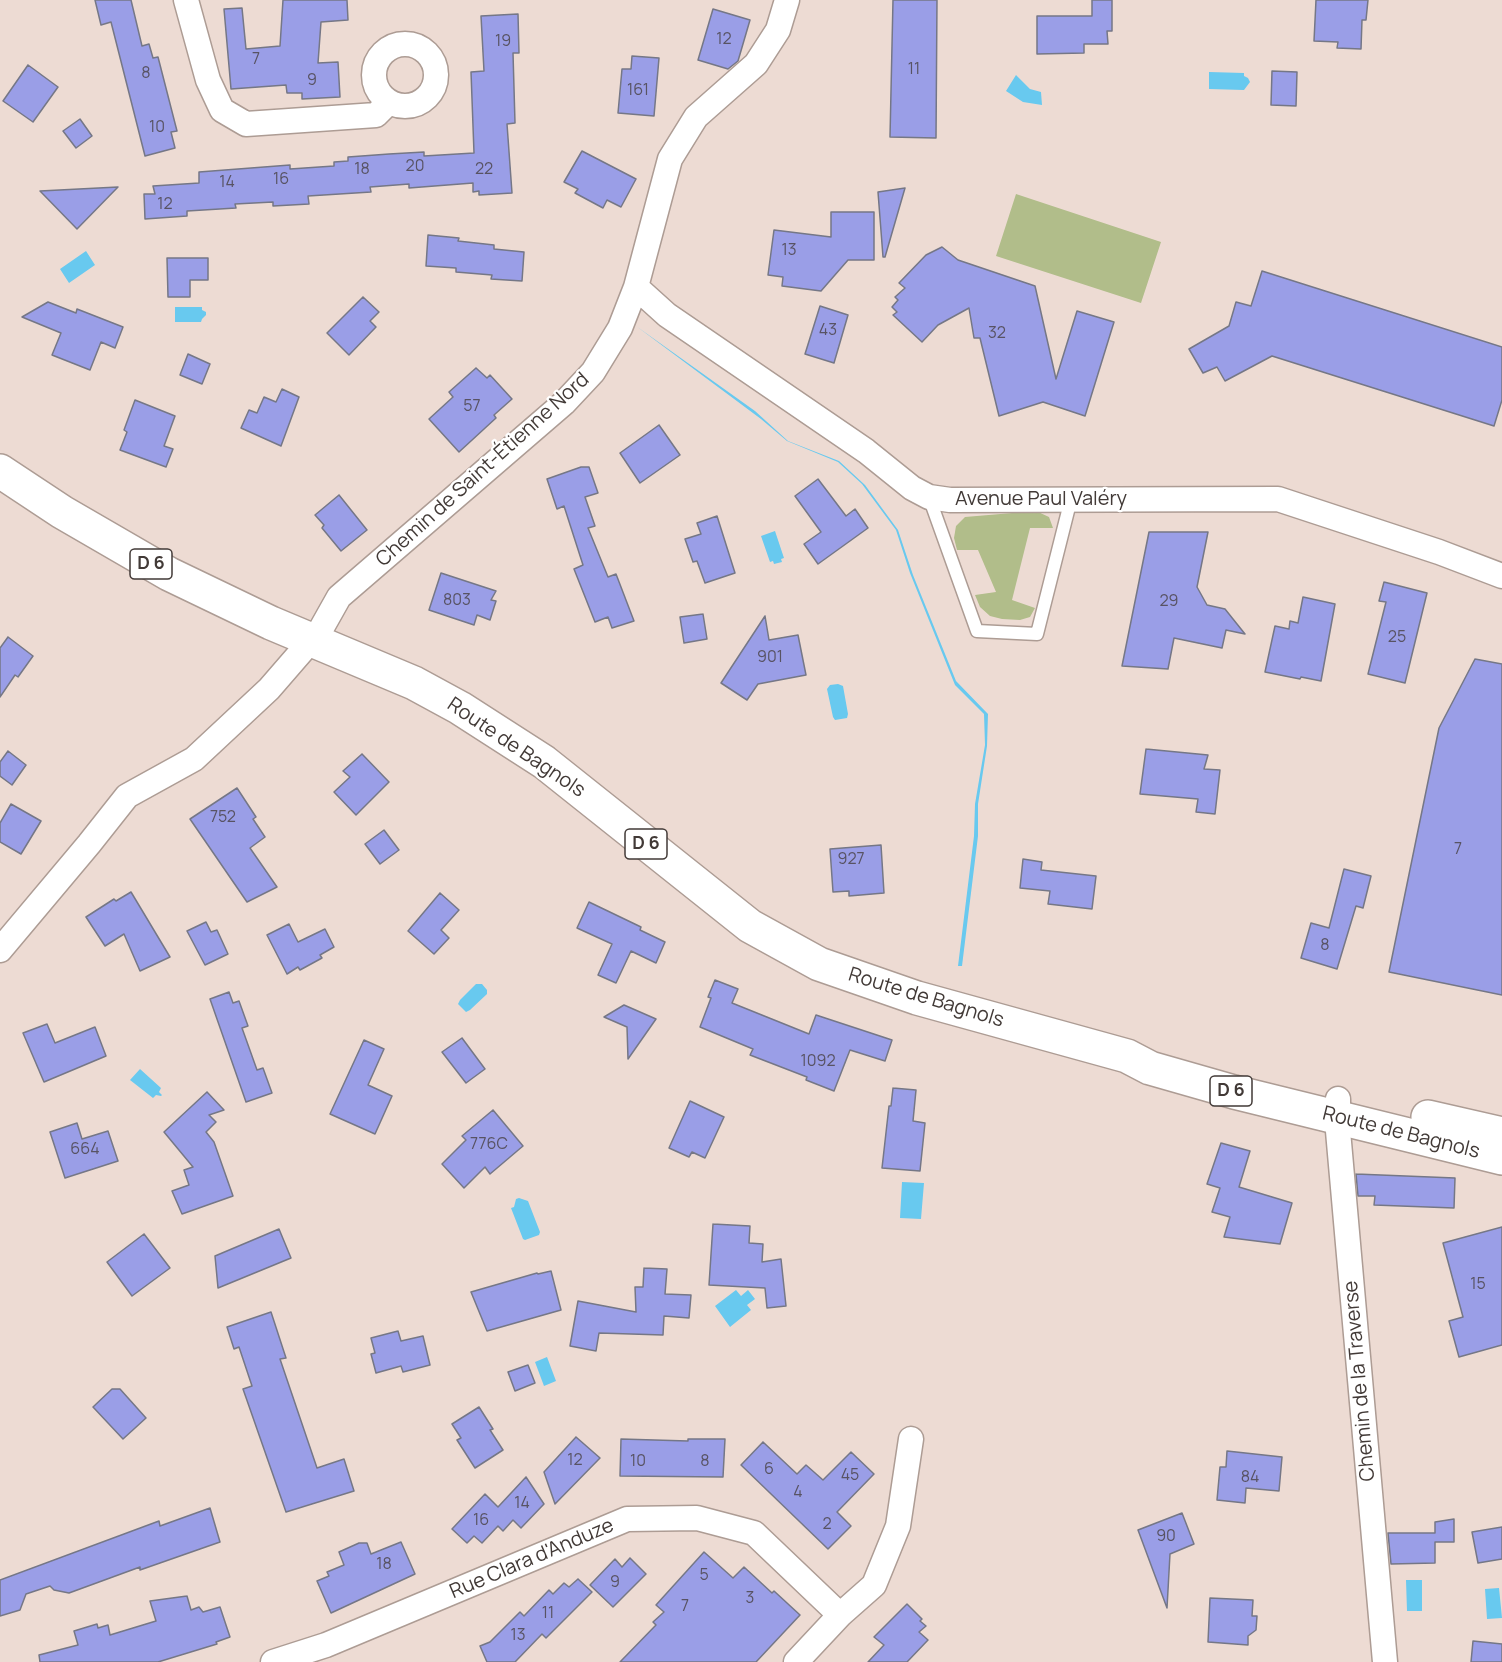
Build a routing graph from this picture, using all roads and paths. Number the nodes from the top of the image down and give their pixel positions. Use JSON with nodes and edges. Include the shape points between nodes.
{"nodes":[{"id":1,"x":186,"y":0,"type":"edge"},
{"id":2,"x":787,"y":0,"type":"edge"},
{"id":3,"x":389,"y":102,"type":"dead end"},
{"id":4,"x":636,"y":286,"type":"junction"},
{"id":5,"x":0,"y":471,"type":"edge"},
{"id":6,"x":929,"y":497,"type":"junction"},
{"id":7,"x":1071,"y":499,"type":"junction"},
{"id":8,"x":1502,"y":576,"type":"edge"},
{"id":9,"x":310,"y":640,"type":"junction"},
{"id":10,"x":0,"y":950,"type":"edge"},
{"id":11,"x":1338,"y":1108,"type":"junction"},
{"id":12,"x":1502,"y":1134,"type":"edge"},
{"id":13,"x":1502,"y":1158,"type":"edge"},
{"id":14,"x":911,"y":1439,"type":"dead end"},
{"id":15,"x":840,"y":1615,"type":"junction"},
{"id":16,"x":273,"y":1662,"type":"edge"},
{"id":17,"x":796,"y":1662,"type":"edge"},
{"id":18,"x":1385,"y":1662,"type":"edge"}],
"edges":[{"from":1,"to":3,"type":"street","via":[[208,80],[222,110],[246,124],[376,115]]},
{"from":2,"to":4,"type":"street","name":"Chemin de Saint-Étienne Nord","via":[[778,30],[756,64],[696,117],[670,159]]},
{"from":4,"to":6,"type":"street","name":"Avenue Paul Valéry","via":[[667,315]]},
{"from":4,"to":9,"type":"street","name":"Chemin de Saint-Étienne Nord","via":[[620,328],[593,372],[564,403],[339,597]]},
{"from":5,"to":9,"type":"main road","name":"Route de Bagnols","number":"D 6","via":[[169,574]]},
{"from":6,"to":7,"type":"street","name":"Avenue Paul Valéry"},
{"from":6,"to":7,"type":"lane","via":[[977,632],[1037,634]]},
{"from":7,"to":8,"type":"street","name":"Avenue Paul Valéry","via":[[1278,499]]},
{"from":9,"to":10,"type":"street","name":"Chemin de Saint-Étienne Nord","via":[[269,689],[194,759],[127,796]]},
{"from":9,"to":11,"type":"main road","name":"Route de Bagnols","number":"D 6","via":[[414,684],[506,736],[581,790],[750,926],[819,964],[917,998],[1127,1056],[1149,1056]]},
{"from":11,"to":12,"type":"main road","name":"Route de Bagnols","number":"D 6"},
{"from":11,"to":13,"type":"main road","name":"Route de Bagnols","number":"D 6"},
{"from":11,"to":18,"type":"street","name":"Chemin de la Traverse"},
{"from":14,"to":15,"type":"street","via":[[898,1526],[874,1585]]},
{"from":15,"to":16,"type":"street","name":"Rue Clara d'Anduze","via":[[754,1533],[698,1518],[627,1519],[326,1645]]},
{"from":15,"to":17,"type":"street"}]}
